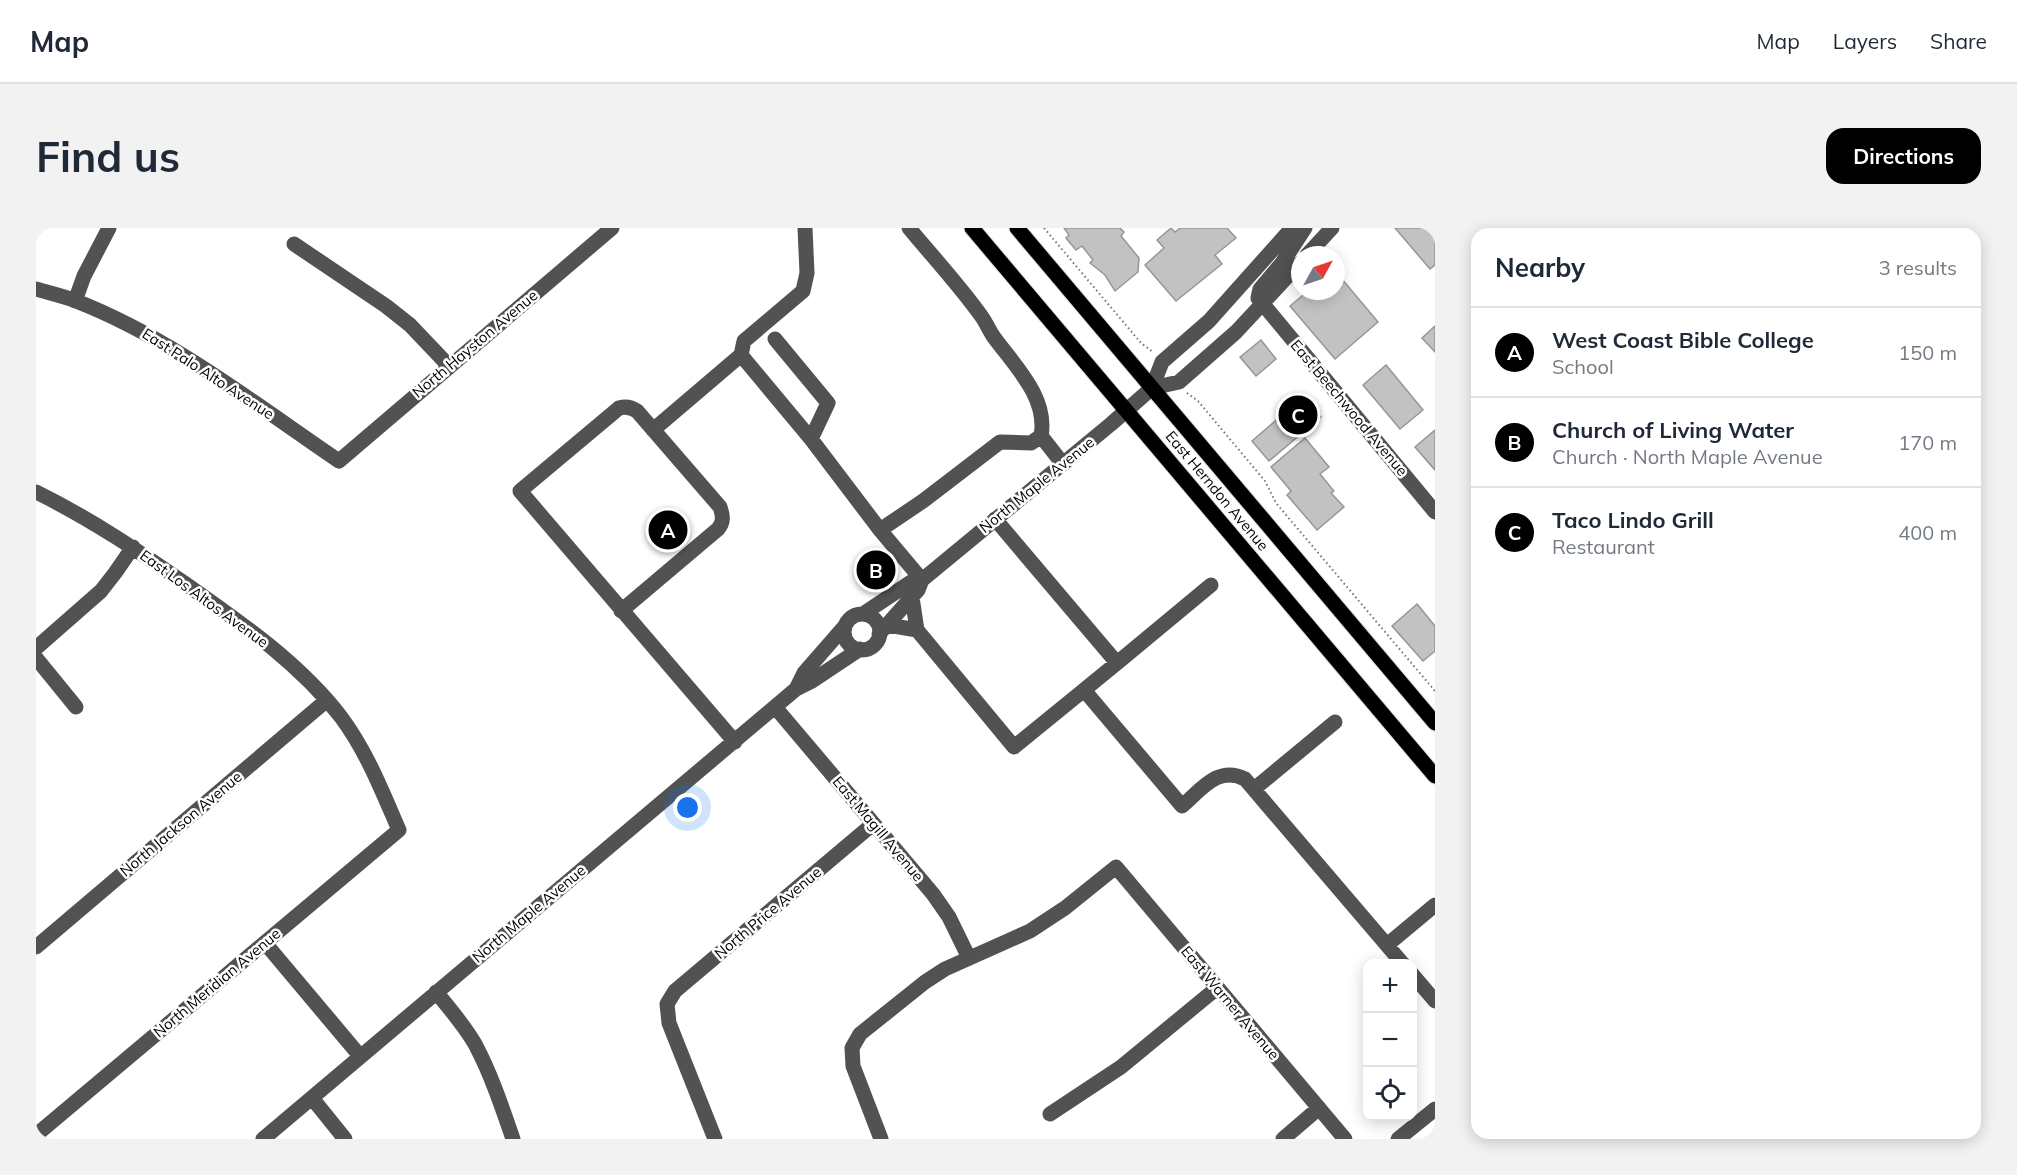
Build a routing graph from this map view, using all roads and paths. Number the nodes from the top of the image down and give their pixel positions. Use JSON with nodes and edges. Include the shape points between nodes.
{"nodes":[{"id":1,"x":109,"y":228,"type":"edge"},
{"id":2,"x":612,"y":228,"type":"edge"},
{"id":3,"x":805,"y":228,"type":"edge"},
{"id":4,"x":909,"y":228,"type":"edge"},
{"id":5,"x":972,"y":228,"type":"edge"},
{"id":6,"x":1017,"y":228,"type":"edge"},
{"id":7,"x":1044,"y":228,"type":"edge"},
{"id":8,"x":1293,"y":228,"type":"edge"},
{"id":9,"x":1305,"y":228,"type":"edge"},
{"id":10,"x":1332,"y":228,"type":"edge"},
{"id":11,"x":294,"y":244,"type":"dead end"},
{"id":12,"x":1315,"y":246,"type":"edge"},
{"id":13,"x":1291,"y":273,"type":"edge"},
{"id":14,"x":36,"y":289,"type":"edge"},
{"id":15,"x":75,"y":301,"type":"junction"},
{"id":16,"x":1262,"y":304,"type":"junction"},
{"id":17,"x":775,"y":339,"type":"dead end"},
{"id":18,"x":1150,"y":348,"type":"dead end"},
{"id":19,"x":741,"y":355,"type":"junction"},
{"id":20,"x":449,"y":366,"type":"junction"},
{"id":21,"x":1152,"y":388,"type":"junction"},
{"id":22,"x":1189,"y":394,"type":"dead end"},
{"id":23,"x":1127,"y":410,"type":"junction"},
{"id":24,"x":653,"y":430,"type":"junction"},
{"id":25,"x":1041,"y":436,"type":"junction"},
{"id":26,"x":811,"y":439,"type":"junction"},
{"id":27,"x":339,"y":461,"type":"joint"},
{"id":28,"x":1063,"y":464,"type":"junction"},
{"id":29,"x":36,"y":492,"type":"edge"},
{"id":30,"x":1435,"y":512,"type":"edge"},
{"id":31,"x":995,"y":519,"type":"junction"},
{"id":32,"x":880,"y":530,"type":"junction"},
{"id":33,"x":133,"y":547,"type":"junction"},
{"id":34,"x":922,"y":580,"type":"junction"},
{"id":35,"x":1211,"y":585,"type":"dead end"},
{"id":36,"x":912,"y":597,"type":"junction"},
{"id":37,"x":621,"y":611,"type":"junction"},
{"id":38,"x":862,"y":614,"type":"junction"},
{"id":39,"x":845,"y":626,"type":"junction"},
{"id":40,"x":883,"y":629,"type":"junction"},
{"id":41,"x":917,"y":630,"type":"junction"},
{"id":42,"x":36,"y":648,"type":"edge"},
{"id":43,"x":860,"y":649,"type":"junction"},
{"id":44,"x":36,"y":658,"type":"edge"},
{"id":45,"x":1117,"y":663,"type":"junction"},
{"id":46,"x":796,"y":689,"type":"junction"},
{"id":47,"x":1084,"y":690,"type":"junction"},
{"id":48,"x":1435,"y":692,"type":"edge"},
{"id":49,"x":327,"y":700,"type":"junction"},
{"id":50,"x":76,"y":707,"type":"dead end"},
{"id":51,"x":775,"y":707,"type":"junction"},
{"id":52,"x":1335,"y":722,"type":"dead end"},
{"id":53,"x":1435,"y":723,"type":"edge"},
{"id":54,"x":735,"y":742,"type":"junction"},
{"id":55,"x":1435,"y":776,"type":"edge"},
{"id":56,"x":1254,"y":789,"type":"junction"},
{"id":57,"x":873,"y":825,"type":"junction"},
{"id":58,"x":399,"y":830,"type":"joint"},
{"id":59,"x":1435,"y":904,"type":"edge"},
{"id":60,"x":265,"y":943,"type":"junction"},
{"id":61,"x":1387,"y":945,"type":"junction"},
{"id":62,"x":36,"y":947,"type":"edge"},
{"id":63,"x":969,"y":958,"type":"junction"},
{"id":64,"x":1399,"y":959,"type":"edge"},
{"id":65,"x":1417,"y":980,"type":"edge"},
{"id":66,"x":1217,"y":988,"type":"junction"},
{"id":67,"x":436,"y":992,"type":"junction"},
{"id":68,"x":1435,"y":1001,"type":"edge"},
{"id":69,"x":360,"y":1056,"type":"junction"},
{"id":70,"x":312,"y":1098,"type":"junction"},
{"id":71,"x":1319,"y":1108,"type":"junction"},
{"id":72,"x":1435,"y":1109,"type":"edge"},
{"id":73,"x":1050,"y":1114,"type":"dead end"},
{"id":74,"x":36,"y":1135,"type":"edge"},
{"id":75,"x":263,"y":1139,"type":"edge"},
{"id":76,"x":345,"y":1139,"type":"edge"},
{"id":77,"x":513,"y":1139,"type":"edge"},
{"id":78,"x":715,"y":1139,"type":"edge"},
{"id":79,"x":881,"y":1139,"type":"edge"},
{"id":80,"x":1283,"y":1139,"type":"edge"},
{"id":81,"x":1345,"y":1139,"type":"edge"},
{"id":82,"x":1398,"y":1139,"type":"edge"}],
"edges":[{"from":1,"to":15,"type":"street"},
{"from":2,"to":20,"type":"street","name":"North Hayston Avenue"},
{"from":3,"to":19,"type":"street","via":[[807,273],[803,291],[744,341]]},
{"from":4,"to":25,"type":"street","via":[[982,317],[1031,387],[1043,424]]},
{"from":5,"to":23,"type":"main road","name":"East Herndon Avenue"},
{"from":6,"to":21,"type":"main road","name":"East Herndon Avenue"},
{"from":7,"to":18,"type":"path","via":[[1141,343]]},
{"from":8,"to":21,"type":"street","name":"North Maple Avenue","via":[[1225,305],[1162,362]]},
{"from":9,"to":16,"type":"street","via":[[1260,289],[1258,298]]},
{"from":10,"to":12,"type":"street"},
{"from":11,"to":20,"type":"street","via":[[386,306]]},
{"from":13,"to":16,"type":"street","name":"North Maple Avenue"},
{"from":14,"to":15,"type":"street","name":"East Palo Alto Avenue"},
{"from":15,"to":27,"type":"street","name":"East Palo Alto Avenue","via":[[186,357]]},
{"from":16,"to":21,"type":"street","name":"North Maple Avenue","via":[[1179,382]]},
{"from":16,"to":30,"type":"street","name":"East Beechwood Avenue"},
{"from":17,"to":26,"type":"street","via":[[828,403]]},
{"from":19,"to":24,"type":"street"},
{"from":19,"to":26,"type":"street"},
{"from":20,"to":27,"type":"street","name":"North Hayston Avenue"},
{"from":21,"to":23,"type":"street","name":"North Maple Avenue"},
{"from":21,"to":53,"type":"main road","name":"East Herndon Avenue"},
{"from":22,"to":48,"type":"path","via":[[1265,481],[1276,503]]},
{"from":23,"to":28,"type":"street","name":"North Maple Avenue"},
{"from":23,"to":55,"type":"main road","name":"East Herndon Avenue"},
{"from":24,"to":37,"type":"street","via":[[720,507],[722,524]]},
{"from":24,"to":37,"type":"street","via":[[631,407],[619,408],[520,491]]},
{"from":25,"to":28,"type":"street"},
{"from":25,"to":32,"type":"street","via":[[1031,443],[1000,441]]},
{"from":26,"to":32,"type":"street"},
{"from":28,"to":31,"type":"street","name":"North Maple Avenue"},
{"from":29,"to":33,"type":"street","name":"East Los Altos Avenue"},
{"from":31,"to":34,"type":"street","name":"North Maple Avenue"},
{"from":31,"to":45,"type":"street"},
{"from":32,"to":34,"type":"street"},
{"from":33,"to":42,"type":"street","via":[[101,591]]},
{"from":33,"to":49,"type":"street","name":"East Los Altos Avenue","via":[[240,622]]},
{"from":34,"to":36,"type":"street","name":"North Maple Avenue"},
{"from":34,"to":38,"type":"street","name":"North Maple Avenue","via":[[911,582]]},
{"from":35,"to":45,"type":"street"},
{"from":36,"to":40,"type":"street","name":"North Maple Avenue"},
{"from":36,"to":41,"type":"street"},
{"from":37,"to":54,"type":"street"},
{"from":38,"to":39,"type":"street","name":"North Maple Avenue","via":[[852,617]]},
{"from":38,"to":40,"type":"street","via":[[873,618]]},
{"from":39,"to":43,"type":"street","via":[[847,641]]},
{"from":39,"to":46,"type":"street","name":"North Maple Avenue","via":[[804,673]]},
{"from":40,"to":41,"type":"street"},
{"from":40,"to":43,"type":"street","name":"North Maple Avenue","via":[[875,644]]},
{"from":41,"to":47,"type":"street","via":[[1014,747]]},
{"from":43,"to":46,"type":"street","name":"North Maple Avenue"},
{"from":44,"to":50,"type":"street"},
{"from":45,"to":47,"type":"street"},
{"from":46,"to":51,"type":"street","name":"North Maple Avenue"},
{"from":47,"to":56,"type":"street","via":[[1182,806],[1225,774],[1245,779]]},
{"from":49,"to":58,"type":"street","name":"East Los Altos Avenue","via":[[367,758]]},
{"from":49,"to":62,"type":"street","name":"North Jackson Avenue"},
{"from":51,"to":54,"type":"street","name":"North Maple Avenue"},
{"from":51,"to":57,"type":"street","name":"East Magill Avenue"},
{"from":52,"to":56,"type":"street"},
{"from":54,"to":67,"type":"street","name":"North Maple Avenue"},
{"from":56,"to":61,"type":"street"},
{"from":57,"to":63,"type":"street","name":"East Magill Avenue","via":[[942,906]]},
{"from":57,"to":78,"type":"street","name":"North Price Avenue","via":[[675,991],[667,1004],[669,1023]]},
{"from":58,"to":60,"type":"street","name":"North Meridian Avenue"},
{"from":59,"to":61,"type":"street"},
{"from":60,"to":69,"type":"street"},
{"from":60,"to":74,"type":"street","name":"North Meridian Avenue"},
{"from":61,"to":64,"type":"street"},
{"from":63,"to":66,"type":"street","name":"East Warner Avenue","via":[[1030,931],[1116,867]]},
{"from":63,"to":79,"type":"street","via":[[909,994],[860,1034],[852,1048],[853,1066]]},
{"from":65,"to":68,"type":"street"},
{"from":66,"to":71,"type":"street","name":"East Warner Avenue"},
{"from":66,"to":73,"type":"street","via":[[1121,1067]]},
{"from":67,"to":69,"type":"street","name":"North Maple Avenue"},
{"from":67,"to":77,"type":"street","via":[[475,1044]]},
{"from":69,"to":70,"type":"street","name":"North Maple Avenue"},
{"from":70,"to":75,"type":"street","name":"North Maple Avenue"},
{"from":70,"to":76,"type":"street"},
{"from":71,"to":80,"type":"street"},
{"from":71,"to":81,"type":"street","name":"East Warner Avenue"},
{"from":72,"to":82,"type":"street"}]}
